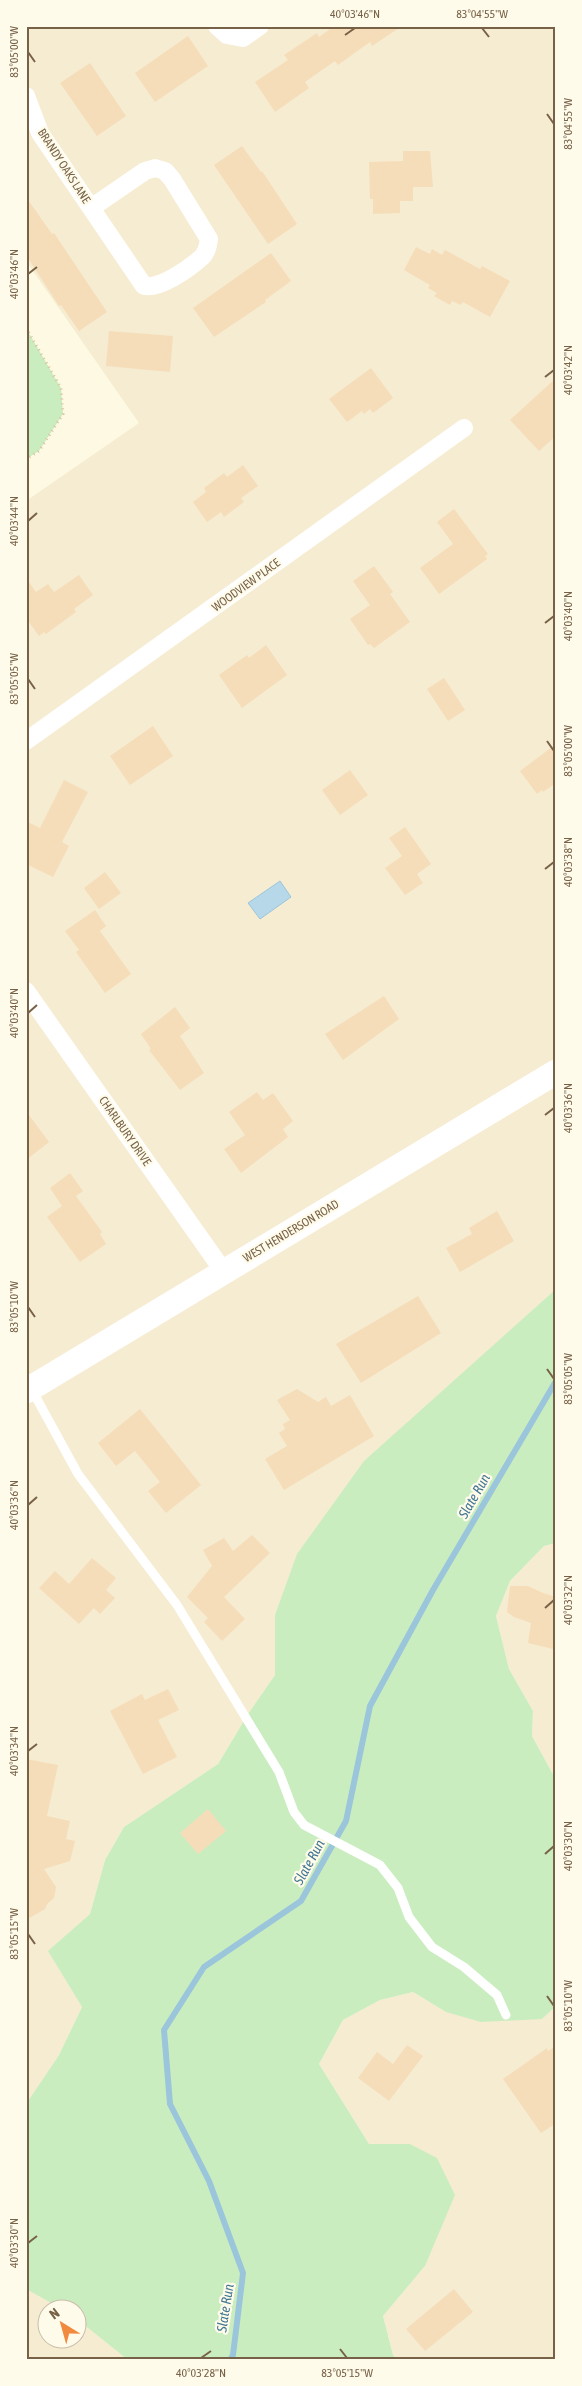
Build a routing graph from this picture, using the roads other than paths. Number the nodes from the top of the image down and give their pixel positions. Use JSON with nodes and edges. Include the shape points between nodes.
{"nodes":[{"id":1,"x":216,"y":26,"type":"edge"},
{"id":2,"x":260,"y":26,"type":"edge"},
{"id":3,"x":26,"y":96,"type":"edge"},
{"id":4,"x":91,"y":208,"type":"junction"},
{"id":5,"x":464,"y":428,"type":"dead end"},
{"id":6,"x":26,"y":741,"type":"edge"},
{"id":7,"x":26,"y":991,"type":"edge"},
{"id":8,"x":556,"y":1072,"type":"edge"},
{"id":9,"x":224,"y":1272,"type":"junction"},
{"id":10,"x":28,"y":1389,"type":"edge"},
{"id":11,"x":506,"y":2015,"type":"dead end"}],
"edges":[{"from":1,"to":2,"type":"street","via":[[227,35],[243,38]]},
{"from":3,"to":4,"type":"street","name":"BRANDY OAKS LANE","via":[[40,133]]},
{"from":4,"to":4,"type":"street","name":"BRANDY OAKS LANE","via":[[144,286],[153,288],[162,284],[202,257],[208,249],[209,239],[205,230],[165,171],[155,168],[145,171]]},
{"from":5,"to":6,"type":"street","name":"WOODVIEW PLACE"},
{"from":7,"to":9,"type":"street","name":"CHARLBURY DRIVE"},
{"from":8,"to":9,"type":"main road","name":"WEST HENDERSON ROAD"},
{"from":9,"to":10,"type":"main road","name":"WEST HENDERSON ROAD"},
{"from":10,"to":11,"type":"lane","via":[[78,1474],[177,1605],[279,1772],[294,1812],[304,1825],[380,1865],[398,1888],[409,1917],[432,1947],[464,1967],[497,1995]]}]}
